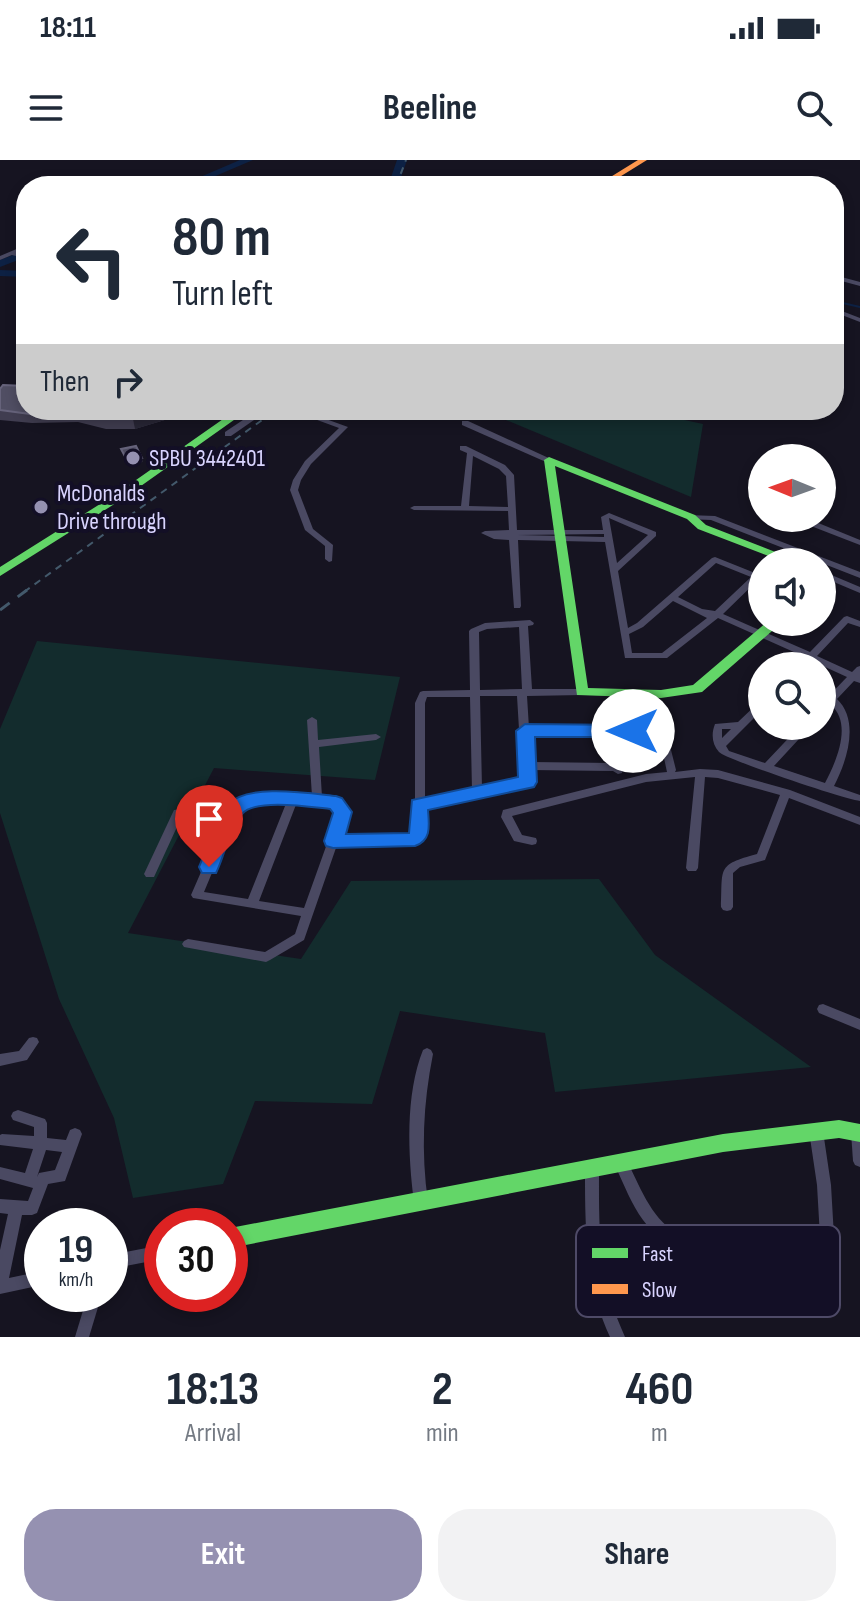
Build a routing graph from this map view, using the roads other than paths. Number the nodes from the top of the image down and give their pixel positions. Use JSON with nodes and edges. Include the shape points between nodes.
{"nodes":[{"id":1,"x":643,"y":160,"type":"edge"},
{"id":2,"x":651,"y":160,"type":"edge"},
{"id":3,"x":617,"y":176,"type":"edge"},
{"id":4,"x":625,"y":176,"type":"edge"},
{"id":5,"x":216,"y":420,"type":"edge"},
{"id":6,"x":239,"y":420,"type":"edge"},
{"id":7,"x":242,"y":420,"type":"edge"},
{"id":8,"x":323,"y":420,"type":"edge"},
{"id":9,"x":465,"y":423,"type":"dead end"},
{"id":10,"x":228,"y":434,"type":"dead end"},
{"id":11,"x":549,"y":460,"type":"junction"},
{"id":12,"x":414,"y":508,"type":"dead end"},
{"id":13,"x":465,"y":508,"type":"junction"},
{"id":14,"x":511,"y":509,"type":"junction"},
{"id":15,"x":701,"y":521,"type":"junction"},
{"id":16,"x":833,"y":532,"type":"edge"},
{"id":17,"x":512,"y":534,"type":"junction"},
{"id":18,"x":559,"y":535,"type":"junction"},
{"id":19,"x":608,"y":536,"type":"junction"},
{"id":20,"x":860,"y":543,"type":"edge"},
{"id":21,"x":763,"y":548,"type":"edge"},
{"id":22,"x":781,"y":548,"type":"edge"},
{"id":23,"x":329,"y":559,"type":"dead end"},
{"id":24,"x":0,"y":565,"type":"edge"},
{"id":25,"x":836,"y":566,"type":"edge"},
{"id":26,"x":844,"y":568,"type":"junction"},
{"id":27,"x":614,"y":570,"type":"junction"},
{"id":28,"x":0,"y":572,"type":"edge"},
{"id":29,"x":860,"y":575,"type":"edge"},
{"id":30,"x":836,"y":577,"type":"edge"},
{"id":31,"x":836,"y":580,"type":"edge"},
{"id":32,"x":860,"y":590,"type":"edge"},
{"id":33,"x":673,"y":598,"type":"junction"},
{"id":34,"x":517,"y":606,"type":"dead end"},
{"id":35,"x":714,"y":616,"type":"junction"},
{"id":36,"x":860,"y":624,"type":"edge"},
{"id":37,"x":748,"y":630,"type":"edge"},
{"id":38,"x":624,"y":633,"type":"junction"},
{"id":39,"x":761,"y":636,"type":"joint"},
{"id":40,"x":790,"y":652,"type":"edge"},
{"id":41,"x":816,"y":652,"type":"edge"},
{"id":42,"x":836,"y":670,"type":"edge"},
{"id":43,"x":836,"y":671,"type":"edge"},
{"id":44,"x":857,"y":677,"type":"edge"},
{"id":45,"x":473,"y":692,"type":"junction"},
{"id":46,"x":524,"y":692,"type":"junction"},
{"id":47,"x":582,"y":692,"type":"junction"},
{"id":48,"x":836,"y":696,"type":"edge"},
{"id":49,"x":836,"y":703,"type":"edge"},
{"id":50,"x":748,"y":717,"type":"edge"},
{"id":51,"x":312,"y":720,"type":"dead end"},
{"id":52,"x":525,"y":731,"type":"junction"},
{"id":53,"x":612,"y":731,"type":"junction"},
{"id":54,"x":376,"y":737,"type":"dead end"},
{"id":55,"x":793,"y":740,"type":"edge"},
{"id":56,"x":314,"y":744,"type":"junction"},
{"id":57,"x":528,"y":766,"type":"junction"},
{"id":58,"x":766,"y":768,"type":"junction"},
{"id":59,"x":671,"y":770,"type":"dead end"},
{"id":60,"x":700,"y":773,"type":"junction"},
{"id":61,"x":828,"y":788,"type":"junction"},
{"id":62,"x":477,"y":793,"type":"junction"},
{"id":63,"x":786,"y":793,"type":"junction"},
{"id":64,"x":293,"y":798,"type":"junction"},
{"id":65,"x":858,"y":798,"type":"dead end"},
{"id":66,"x":317,"y":800,"type":"junction"},
{"id":67,"x":237,"y":805,"type":"junction"},
{"id":68,"x":419,"y":805,"type":"junction"},
{"id":69,"x":860,"y":821,"type":"edge"},
{"id":70,"x":333,"y":841,"type":"junction"},
{"id":71,"x":532,"y":841,"type":"dead end"},
{"id":72,"x":692,"y":868,"type":"dead end"},
{"id":73,"x":150,"y":874,"type":"dead end"},
{"id":74,"x":252,"y":904,"type":"junction"},
{"id":75,"x":727,"y":907,"type":"dead end"},
{"id":76,"x":308,"y":913,"type":"junction"},
{"id":77,"x":188,"y":944,"type":"dead end"},
{"id":78,"x":823,"y":1009,"type":"dead end"},
{"id":79,"x":860,"y":1025,"type":"edge"},
{"id":80,"x":33,"y":1042,"type":"dead end"},
{"id":81,"x":427,"y":1054,"type":"dead end"},
{"id":82,"x":0,"y":1060,"type":"edge"},
{"id":83,"x":18,"y":1116,"type":"dead end"},
{"id":84,"x":816,"y":1131,"type":"junction"},
{"id":85,"x":859,"y":1132,"type":"edge"},
{"id":86,"x":2,"y":1140,"type":"dead end"},
{"id":87,"x":41,"y":1143,"type":"junction"},
{"id":88,"x":860,"y":1161,"type":"edge"},
{"id":89,"x":621,"y":1163,"type":"junction"},
{"id":90,"x":592,"y":1169,"type":"junction"},
{"id":91,"x":0,"y":1173,"type":"edge"},
{"id":92,"x":35,"y":1182,"type":"junction"},
{"id":93,"x":421,"y":1202,"type":"junction"},
{"id":94,"x":0,"y":1206,"type":"edge"},
{"id":95,"x":16,"y":1208,"type":"junction"},
{"id":96,"x":593,"y":1225,"type":"edge"},
{"id":97,"x":655,"y":1225,"type":"edge"},
{"id":98,"x":826,"y":1225,"type":"edge"},
{"id":99,"x":248,"y":1235,"type":"edge"},
{"id":100,"x":24,"y":1281,"type":"edge"},
{"id":101,"x":0,"y":1286,"type":"edge"},
{"id":102,"x":90,"y":1312,"type":"edge"},
{"id":103,"x":610,"y":1317,"type":"edge"},
{"id":104,"x":82,"y":1337,"type":"edge"},
{"id":105,"x":618,"y":1337,"type":"edge"}],
"edges":[{"from":1,"to":3,"type":"main road"},
{"from":2,"to":4,"type":"main road"},
{"from":5,"to":24,"type":"main road"},
{"from":6,"to":28,"type":"main road"},
{"from":7,"to":10,"type":"street"},
{"from":8,"to":23,"type":"street","via":[[344,427],[312,457],[294,490],[309,530],[329,545]]},
{"from":9,"to":11,"type":"street"},
{"from":11,"to":15,"type":"main road"},
{"from":11,"to":18,"type":"main road"},
{"from":12,"to":13,"type":"street"},
{"from":13,"to":14,"type":"street"},
{"from":13,"to":14,"type":"street","via":[[467,450],[509,472]]},
{"from":14,"to":17,"type":"street"},
{"from":15,"to":21,"type":"main road"},
{"from":15,"to":22,"type":"street"},
{"from":16,"to":20,"type":"street"},
{"from":17,"to":18,"type":"street"},
{"from":17,"to":34,"type":"street"},
{"from":18,"to":19,"type":"street"},
{"from":18,"to":47,"type":"main road"},
{"from":19,"to":27,"type":"street"},
{"from":19,"to":27,"type":"street","via":[[609,515],[653,534]]},
{"from":25,"to":26,"type":"street"},
{"from":26,"to":29,"type":"street"},
{"from":26,"to":30,"type":"street"},
{"from":27,"to":38,"type":"street"},
{"from":31,"to":32,"type":"street"},
{"from":33,"to":35,"type":"street"},
{"from":33,"to":35,"type":"street","via":[[716,560],[758,575]]},
{"from":33,"to":38,"type":"street"},
{"from":35,"to":37,"type":"street"},
{"from":35,"to":38,"type":"street","via":[[660,657],[629,657]]},
{"from":36,"to":41,"type":"street","via":[[849,617]]},
{"from":39,"to":40,"type":"street"},
{"from":39,"to":47,"type":"main road","via":[[697,689],[661,694]]},
{"from":42,"to":44,"type":"street"},
{"from":43,"to":44,"type":"street"},
{"from":44,"to":48,"type":"street"},
{"from":45,"to":46,"type":"street"},
{"from":45,"to":46,"type":"street","via":[[476,628],[526,623]]},
{"from":45,"to":62,"type":"street"},
{"from":45,"to":68,"type":"street","via":[[421,697]]},
{"from":46,"to":47,"type":"street"},
{"from":46,"to":52,"type":"street"},
{"from":49,"to":61,"type":"street","via":[[849,721]]},
{"from":50,"to":58,"type":"street","via":[[720,746],[732,757]]},
{"from":51,"to":56,"type":"street"},
{"from":52,"to":53,"type":"street"},
{"from":52,"to":57,"type":"street"},
{"from":53,"to":57,"type":"street","via":[[618,769]]},
{"from":53,"to":59,"type":"street","via":[[663,732]]},
{"from":54,"to":56,"type":"street"},
{"from":55,"to":58,"type":"street"},
{"from":56,"to":66,"type":"street"},
{"from":57,"to":62,"type":"street","via":[[527,782]]},
{"from":58,"to":61,"type":"street"},
{"from":60,"to":63,"type":"street"},
{"from":60,"to":71,"type":"street","via":[[646,778],[507,813],[518,838]]},
{"from":60,"to":72,"type":"street"},
{"from":61,"to":65,"type":"street"},
{"from":62,"to":68,"type":"street"},
{"from":63,"to":69,"type":"street"},
{"from":63,"to":75,"type":"street","via":[[761,857],[728,872]]},
{"from":64,"to":66,"type":"street"},
{"from":64,"to":67,"type":"street"},
{"from":64,"to":74,"type":"street"},
{"from":66,"to":70,"type":"street","via":[[342,807]]},
{"from":67,"to":73,"type":"street","via":[[178,813]]},
{"from":67,"to":74,"type":"street","via":[[197,895]]},
{"from":68,"to":70,"type":"street","via":[[420,832],[415,838]]},
{"from":70,"to":76,"type":"street"},
{"from":74,"to":76,"type":"street"},
{"from":76,"to":77,"type":"street","via":[[300,937],[266,957]]},
{"from":78,"to":79,"type":"street"},
{"from":80,"to":82,"type":"street","via":[[23,1056]]},
{"from":81,"to":93,"type":"street","via":[[416,1126]]},
{"from":83,"to":87,"type":"street","via":[[40,1123]]},
{"from":84,"to":85,"type":"main road"},
{"from":84,"to":89,"type":"main road"},
{"from":84,"to":98,"type":"street"},
{"from":85,"to":88,"type":"street"},
{"from":86,"to":87,"type":"street"},
{"from":87,"to":92,"type":"street"},
{"from":87,"to":92,"type":"street","via":[[73,1140],[60,1176]]},
{"from":89,"to":90,"type":"main road"},
{"from":89,"to":97,"type":"street"},
{"from":90,"to":93,"type":"main road"},
{"from":90,"to":96,"type":"street"},
{"from":91,"to":92,"type":"street"},
{"from":92,"to":95,"type":"street","via":[[32,1208]]},
{"from":93,"to":99,"type":"main road"},
{"from":94,"to":95,"type":"street"},
{"from":95,"to":101,"type":"street"},
{"from":100,"to":101,"type":"street"},
{"from":102,"to":104,"type":"street"},
{"from":103,"to":105,"type":"street"}]}
